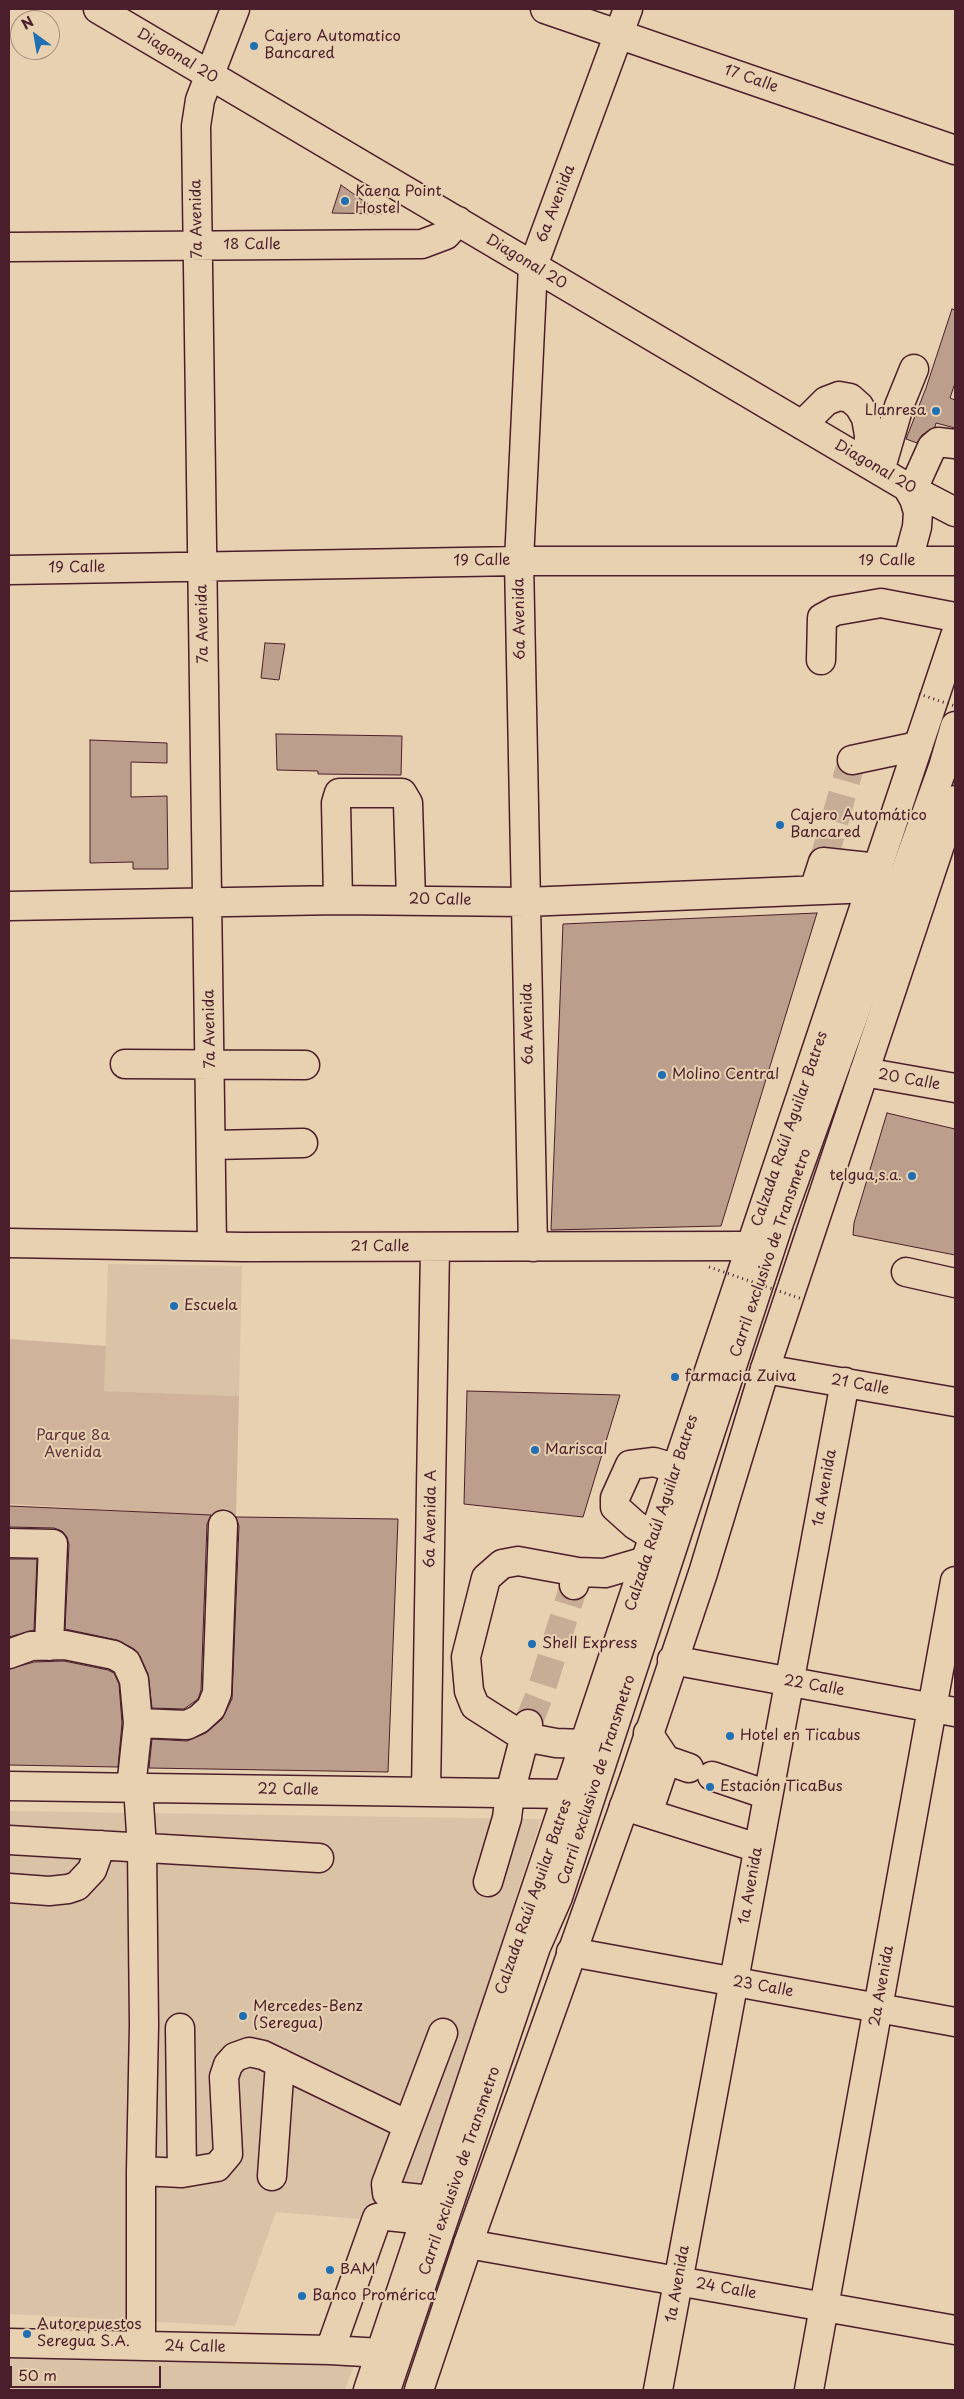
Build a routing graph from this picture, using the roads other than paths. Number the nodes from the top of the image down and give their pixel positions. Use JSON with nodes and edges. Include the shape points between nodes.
{"nodes":[{"id":1,"x":98,"y":9,"type":"edge"},
{"id":2,"x":235,"y":9,"type":"edge"},
{"id":3,"x":546,"y":9,"type":"edge"},
{"id":4,"x":624,"y":21,"type":"edge"},
{"id":5,"x":210,"y":75,"type":"junction"},
{"id":6,"x":955,"y":150,"type":"edge"},
{"id":7,"x":458,"y":221,"type":"junction"},
{"id":8,"x":197,"y":245,"type":"junction"},
{"id":9,"x":9,"y":247,"type":"edge"},
{"id":10,"x":533,"y":266,"type":"junction"},
{"id":11,"x":914,"y":369,"type":"dead end"},
{"id":12,"x":802,"y":425,"type":"junction"},
{"id":13,"x":955,"y":444,"type":"edge"},
{"id":14,"x":874,"y":467,"type":"junction"},
{"id":15,"x":910,"y":488,"type":"junction"},
{"id":16,"x":955,"y":512,"type":"edge"},
{"id":17,"x":908,"y":560,"type":"junction"},
{"id":18,"x":519,"y":561,"type":"junction"},
{"id":19,"x":955,"y":562,"type":"edge"},
{"id":20,"x":202,"y":566,"type":"junction"},
{"id":21,"x":9,"y":570,"type":"edge"},
{"id":22,"x":955,"y":617,"type":"edge"},
{"id":23,"x":955,"y":636,"type":"edge"},
{"id":24,"x":821,"y":660,"type":"dead end"},
{"id":25,"x":955,"y":726,"type":"edge"},
{"id":26,"x":918,"y":746,"type":"junction"},
{"id":27,"x":852,"y":760,"type":"dead end"},
{"id":28,"x":955,"y":800,"type":"edge"},
{"id":29,"x":875,"y":878,"type":"junction"},
{"id":30,"x":814,"y":890,"type":"junction"},
{"id":31,"x":338,"y":900,"type":"junction"},
{"id":32,"x":410,"y":900,"type":"junction"},
{"id":33,"x":525,"y":902,"type":"junction"},
{"id":34,"x":208,"y":903,"type":"junction"},
{"id":35,"x":9,"y":906,"type":"edge"},
{"id":36,"x":125,"y":1064,"type":"dead end"},
{"id":37,"x":210,"y":1064,"type":"junction"},
{"id":38,"x":305,"y":1066,"type":"dead end"},
{"id":39,"x":864,"y":1072,"type":"junction"},
{"id":40,"x":955,"y":1088,"type":"edge"},
{"id":41,"x":303,"y":1143,"type":"dead end"},
{"id":42,"x":212,"y":1145,"type":"junction"},
{"id":43,"x":9,"y":1243,"type":"edge"},
{"id":44,"x":212,"y":1246,"type":"junction"},
{"id":45,"x":750,"y":1246,"type":"junction"},
{"id":46,"x":435,"y":1247,"type":"junction"},
{"id":47,"x":533,"y":1247,"type":"junction"},
{"id":48,"x":906,"y":1272,"type":"dead end"},
{"id":49,"x":955,"y":1283,"type":"edge"},
{"id":50,"x":765,"y":1369,"type":"junction"},
{"id":51,"x":845,"y":1382,"type":"junction"},
{"id":52,"x":955,"y":1402,"type":"edge"},
{"id":53,"x":677,"y":1469,"type":"junction"},
{"id":54,"x":224,"y":1525,"type":"dead end"},
{"id":55,"x":9,"y":1542,"type":"edge"},
{"id":56,"x":650,"y":1548,"type":"junction"},
{"id":57,"x":955,"y":1581,"type":"edge"},
{"id":58,"x":49,"y":1646,"type":"junction"},
{"id":59,"x":9,"y":1654,"type":"edge"},
{"id":60,"x":672,"y":1660,"type":"junction"},
{"id":61,"x":790,"y":1682,"type":"junction"},
{"id":62,"x":944,"y":1709,"type":"edge"},
{"id":63,"x":138,"y":1723,"type":"junction"},
{"id":64,"x":526,"y":1730,"type":"junction"},
{"id":65,"x":648,"y":1734,"type":"junction"},
{"id":66,"x":585,"y":1744,"type":"junction"},
{"id":67,"x":689,"y":1768,"type":"junction"},
{"id":68,"x":9,"y":1786,"type":"edge"},
{"id":69,"x":135,"y":1788,"type":"junction"},
{"id":70,"x":426,"y":1792,"type":"junction"},
{"id":71,"x":510,"y":1793,"type":"junction"},
{"id":72,"x":568,"y":1794,"type":"junction"},
{"id":73,"x":768,"y":1795,"type":"junction"},
{"id":74,"x":636,"y":1810,"type":"junction"},
{"id":75,"x":9,"y":1840,"type":"edge"},
{"id":76,"x":101,"y":1845,"type":"junction"},
{"id":77,"x":142,"y":1848,"type":"junction"},
{"id":78,"x":758,"y":1848,"type":"junction"},
{"id":79,"x":319,"y":1858,"type":"dead end"},
{"id":80,"x":488,"y":1882,"type":"dead end"},
{"id":81,"x":9,"y":1888,"type":"edge"},
{"id":82,"x":558,"y":1897,"type":"junction"},
{"id":83,"x":572,"y":1952,"type":"junction"},
{"id":84,"x":734,"y":1982,"type":"junction"},
{"id":85,"x":878,"y":2008,"type":"junction"},
{"id":86,"x":955,"y":2022,"type":"edge"},
{"id":87,"x":180,"y":2028,"type":"dead end"},
{"id":88,"x":443,"y":2033,"type":"dead end"},
{"id":89,"x":280,"y":2063,"type":"junction"},
{"id":90,"x":408,"y":2125,"type":"junction"},
{"id":91,"x":141,"y":2171,"type":"junction"},
{"id":92,"x":182,"y":2173,"type":"junction"},
{"id":93,"x":272,"y":2176,"type":"dead end"},
{"id":94,"x":428,"y":2210,"type":"junction"},
{"id":95,"x":468,"y":2244,"type":"junction"},
{"id":96,"x":678,"y":2281,"type":"junction"},
{"id":97,"x":824,"y":2307,"type":"junction"},
{"id":98,"x":955,"y":2330,"type":"edge"},
{"id":99,"x":9,"y":2343,"type":"edge"},
{"id":100,"x":141,"y":2346,"type":"junction"},
{"id":101,"x":330,"y":2350,"type":"junction"},
{"id":102,"x":381,"y":2353,"type":"junction"},
{"id":103,"x":368,"y":2390,"type":"edge"},
{"id":104,"x":386,"y":2390,"type":"edge"},
{"id":105,"x":402,"y":2390,"type":"edge"},
{"id":106,"x":419,"y":2390,"type":"edge"},
{"id":107,"x":658,"y":2390,"type":"edge"},
{"id":108,"x":809,"y":2390,"type":"edge"}],
"edges":[{"from":1,"to":5,"type":"main road","name":"Diagonal 20"},
{"from":2,"to":5,"type":"main road","name":"7a Avenida"},
{"from":3,"to":4,"type":"main road","name":"17 Calle"},
{"from":4,"to":6,"type":"main road","name":"17 Calle"},
{"from":4,"to":10,"type":"main road","name":"6a Avenida"},
{"from":5,"to":7,"type":"main road","name":"Diagonal 20"},
{"from":5,"to":8,"type":"main road","name":"7a Avenida","via":[[196,112]]},
{"from":7,"to":8,"type":"main road","name":"18 Calle","via":[[446,235],[422,244]]},
{"from":7,"to":10,"type":"main road","name":"Diagonal 20"},
{"from":8,"to":9,"type":"main road","name":"18 Calle"},
{"from":8,"to":20,"type":"main road","name":"7a Avenida"},
{"from":10,"to":12,"type":"main road","name":"Diagonal 20"},
{"from":10,"to":18,"type":"main road","name":"6a Avenida"},
{"from":11,"to":14,"type":"main road"},
{"from":12,"to":14,"type":"main road","name":"Diagonal 20"},
{"from":12,"to":14,"type":"main road","via":[[826,401],[839,396],[850,398],[866,418]]},
{"from":13,"to":15,"type":"main road","via":[[938,442],[932,446]]},
{"from":14,"to":15,"type":"main road","name":"Diagonal 20"},
{"from":15,"to":16,"type":"main road","name":"Diagonal 20"},
{"from":15,"to":17,"type":"main road","via":[[918,512]]},
{"from":17,"to":18,"type":"main road","name":"19 Calle"},
{"from":17,"to":19,"type":"main road","name":"19 Calle"},
{"from":18,"to":20,"type":"main road","name":"19 Calle"},
{"from":18,"to":33,"type":"main road","name":"6a Avenida"},
{"from":20,"to":21,"type":"main road","name":"19 Calle"},
{"from":20,"to":34,"type":"main road","name":"7a Avenida"},
{"from":22,"to":24,"type":"main road","via":[[881,602],[835,611],[822,618]]},
{"from":23,"to":26,"type":"main road","name":"Calzada Raúl Aguilar Batres"},
{"from":25,"to":82,"type":"main road","name":"Carril exclusivo de Transmetro","via":[[943,768],[780,1220]]},
{"from":26,"to":27,"type":"main road"},
{"from":26,"to":29,"type":"main road","name":"Calzada Raúl Aguilar Batres"},
{"from":28,"to":39,"type":"main road"},
{"from":29,"to":30,"type":"main road","name":"20 Calle"},
{"from":29,"to":30,"type":"main road","via":[[823,862]]},
{"from":29,"to":45,"type":"main road","name":"Calzada Raúl Aguilar Batres"},
{"from":30,"to":33,"type":"main road","name":"20 Calle"},
{"from":31,"to":32,"type":"main road","name":"20 Calle"},
{"from":31,"to":32,"type":"main road","via":[[336,803],[339,793],[402,793],[408,803]]},
{"from":31,"to":34,"type":"main road","name":"20 Calle"},
{"from":32,"to":33,"type":"main road","name":"20 Calle"},
{"from":33,"to":47,"type":"main road","name":"6a Avenida"},
{"from":34,"to":35,"type":"main road","name":"20 Calle"},
{"from":34,"to":37,"type":"main road","name":"7a Avenida"},
{"from":36,"to":37,"type":"main road"},
{"from":37,"to":38,"type":"main road"},
{"from":37,"to":42,"type":"main road","name":"7a Avenida"},
{"from":39,"to":40,"type":"main road","name":"20 Calle"},
{"from":39,"to":50,"type":"main road"},
{"from":41,"to":42,"type":"main road"},
{"from":42,"to":44,"type":"main road","name":"7a Avenida"},
{"from":43,"to":44,"type":"main road","name":"21 Calle"},
{"from":44,"to":46,"type":"main road","name":"21 Calle"},
{"from":45,"to":47,"type":"main road","name":"21 Calle"},
{"from":45,"to":53,"type":"main road","name":"Calzada Raúl Aguilar Batres"},
{"from":46,"to":47,"type":"main road","name":"21 Calle"},
{"from":46,"to":70,"type":"main road","name":"6a Avenida A"},
{"from":48,"to":49,"type":"main road"},
{"from":50,"to":51,"type":"main road","name":"21 Calle"},
{"from":50,"to":60,"type":"main road","via":[[703,1573]]},
{"from":51,"to":52,"type":"main road","name":"21 Calle"},
{"from":51,"to":61,"type":"main road","name":"1a Avenida"},
{"from":53,"to":56,"type":"main road","name":"Calzada Raúl Aguilar Batres"},
{"from":53,"to":56,"type":"main road","via":[[654,1462],[630,1465],[615,1498],[615,1507]]},
{"from":54,"to":63,"type":"main road","via":[[216,1693],[212,1708],[187,1726]]},
{"from":55,"to":58,"type":"main road","via":[[53,1544]]},
{"from":56,"to":64,"type":"main road","via":[[604,1572],[576,1579],[518,1562],[502,1564],[486,1578],[466,1656],[469,1691],[475,1706]]},
{"from":56,"to":66,"type":"main road","name":"Calzada Raúl Aguilar Batres"},
{"from":57,"to":62,"type":"main road","name":"2a Avenida"},
{"from":58,"to":59,"type":"main road","via":[[31,1646]]},
{"from":58,"to":63,"type":"main road","via":[[65,1645],[105,1653],[126,1662],[134,1680]]},
{"from":60,"to":61,"type":"main road","name":"22 Calle"},
{"from":60,"to":65,"type":"main road"},
{"from":61,"to":62,"type":"main road","name":"22 Calle"},
{"from":61,"to":73,"type":"main road","name":"1a Avenida"},
{"from":62,"to":85,"type":"main road","name":"2a Avenida"},
{"from":63,"to":69,"type":"main road"},
{"from":64,"to":66,"type":"main road","via":[[556,1743]]},
{"from":64,"to":71,"type":"main road"},
{"from":65,"to":67,"type":"main road"},
{"from":65,"to":74,"type":"main road"},
{"from":66,"to":72,"type":"main road","name":"Calzada Raúl Aguilar Batres"},
{"from":67,"to":73,"type":"main road"},
{"from":67,"to":74,"type":"main road"},
{"from":68,"to":69,"type":"main road","name":"22 Calle"},
{"from":69,"to":70,"type":"main road","name":"22 Calle"},
{"from":69,"to":77,"type":"main road"},
{"from":70,"to":71,"type":"main road","name":"22 Calle"},
{"from":71,"to":72,"type":"main road","name":"22 Calle"},
{"from":71,"to":80,"type":"main road","via":[[507,1818]]},
{"from":72,"to":94,"type":"main road","name":"Calzada Raúl Aguilar Batres"},
{"from":73,"to":78,"type":"main road","name":"1a Avenida"},
{"from":74,"to":78,"type":"main road"},
{"from":74,"to":83,"type":"main road"},
{"from":75,"to":76,"type":"main road"},
{"from":76,"to":77,"type":"main road"},
{"from":76,"to":81,"type":"main road","via":[[92,1870],[77,1886],[49,1891]]},
{"from":77,"to":79,"type":"main road"},
{"from":77,"to":91,"type":"main road","via":[[144,2025]]},
{"from":78,"to":84,"type":"main road","name":"1a Avenida"},
{"from":82,"to":104,"type":"main road","name":"Carril exclusivo de Transmetro","via":[[536,1947]]},
{"from":82,"to":105,"type":"main road","name":"Carril exclusivo de Transmetro","via":[[546,1951]]},
{"from":83,"to":84,"type":"main road","name":"23 Calle"},
{"from":83,"to":95,"type":"main road"},
{"from":84,"to":85,"type":"main road","name":"23 Calle"},
{"from":84,"to":96,"type":"main road","name":"1a Avenida"},
{"from":85,"to":86,"type":"main road","name":"23 Calle"},
{"from":85,"to":97,"type":"main road","name":"2a Avenida"},
{"from":87,"to":92,"type":"main road"},
{"from":88,"to":90,"type":"main road"},
{"from":89,"to":90,"type":"main road"},
{"from":89,"to":92,"type":"main road","via":[[249,2052],[235,2057],[224,2077],[228,2154],[217,2167]]},
{"from":89,"to":93,"type":"main road"},
{"from":90,"to":94,"type":"main road","via":[[386,2184],[387,2192]]},
{"from":91,"to":92,"type":"main road"},
{"from":91,"to":100,"type":"main road"},
{"from":94,"to":101,"type":"main road","via":[[377,2218]]},
{"from":94,"to":102,"type":"main road","name":"Calzada Raúl Aguilar Batres"},
{"from":95,"to":96,"type":"main road","name":"24 Calle"},
{"from":95,"to":106,"type":"main road"},
{"from":96,"to":97,"type":"main road","name":"24 Calle"},
{"from":96,"to":107,"type":"main road","name":"1a Avenida"},
{"from":97,"to":98,"type":"main road","name":"24 Calle"},
{"from":97,"to":108,"type":"main road","name":"2a Avenida"},
{"from":99,"to":100,"type":"main road","name":"24 Calle"},
{"from":100,"to":101,"type":"main road","name":"24 Calle"},
{"from":101,"to":102,"type":"main road","name":"24 Calle"},
{"from":102,"to":103,"type":"main road","name":"Calzada Raúl Aguilar Batres"}]}
